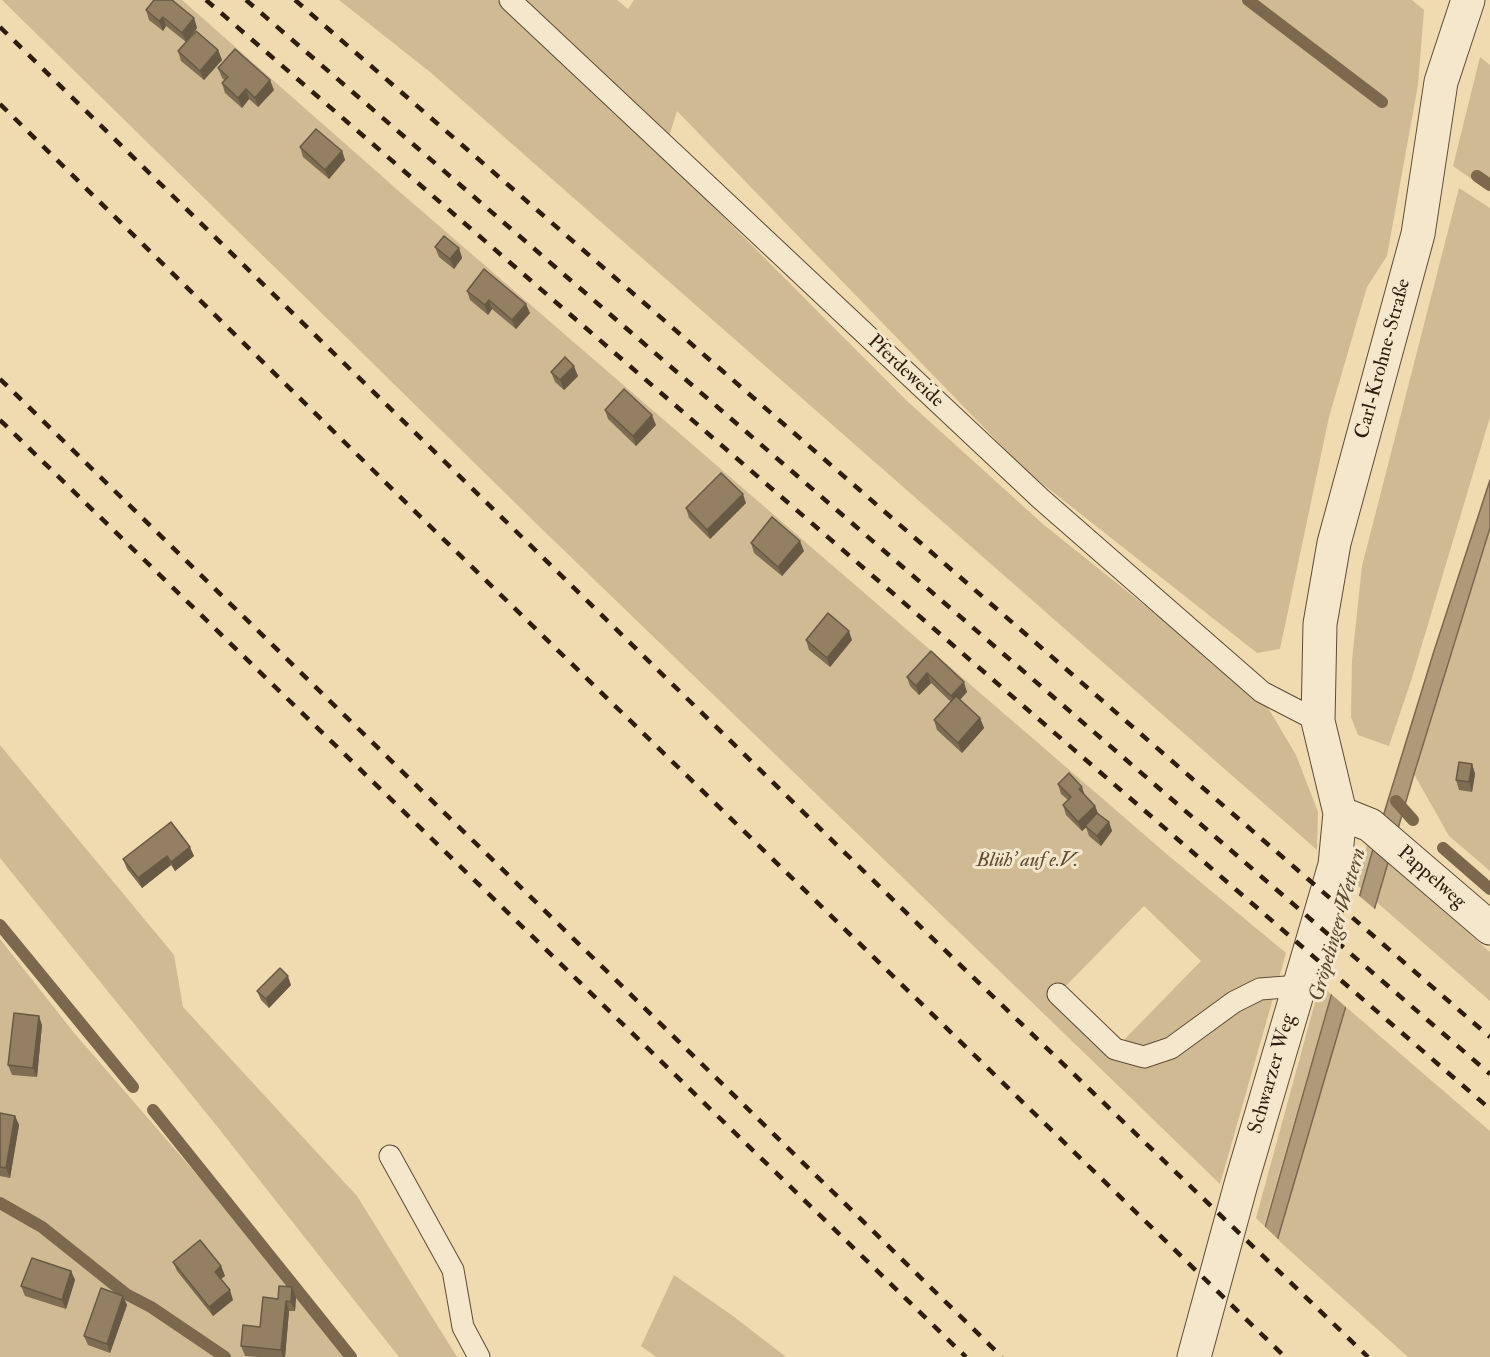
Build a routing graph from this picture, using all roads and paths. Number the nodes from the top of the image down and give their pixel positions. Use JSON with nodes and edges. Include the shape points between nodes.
{"nodes":[{"id":1,"x":510,"y":0,"type":"edge"},
{"id":2,"x":1468,"y":0,"type":"edge"},
{"id":3,"x":1318,"y":721,"type":"junction"},
{"id":4,"x":1340,"y":813,"type":"junction"},
{"id":5,"x":1490,"y":928,"type":"edge"},
{"id":6,"x":1299,"y":986,"type":"junction"},
{"id":7,"x":1058,"y":994,"type":"dead end"},
{"id":8,"x":390,"y":1156,"type":"dead end"},
{"id":9,"x":479,"y":1357,"type":"edge"},
{"id":10,"x":1194,"y":1357,"type":"edge"}],
"edges":[{"from":1,"to":3,"type":"lane","name":"Pferdeweide","via":[[1041,499],[1262,692]]},
{"from":2,"to":3,"type":"street","name":"Carl-Krohne-Straße","via":[[1441,82],[1418,234],[1334,543],[1320,624]]},
{"from":3,"to":4,"type":"street","name":"Schwarzer Weg"},
{"from":4,"to":5,"type":"street","name":"Pappelweg","via":[[1370,825]]},
{"from":4,"to":6,"type":"street","name":"Schwarzer Weg","via":[[1335,865]]},
{"from":6,"to":7,"type":"lane","via":[[1260,989],[1234,1002],[1171,1048],[1144,1058],[1115,1049]]},
{"from":6,"to":10,"type":"street","name":"Schwarzer Weg"},
{"from":8,"to":9,"type":"lane","via":[[453,1270],[463,1327]]}]}
